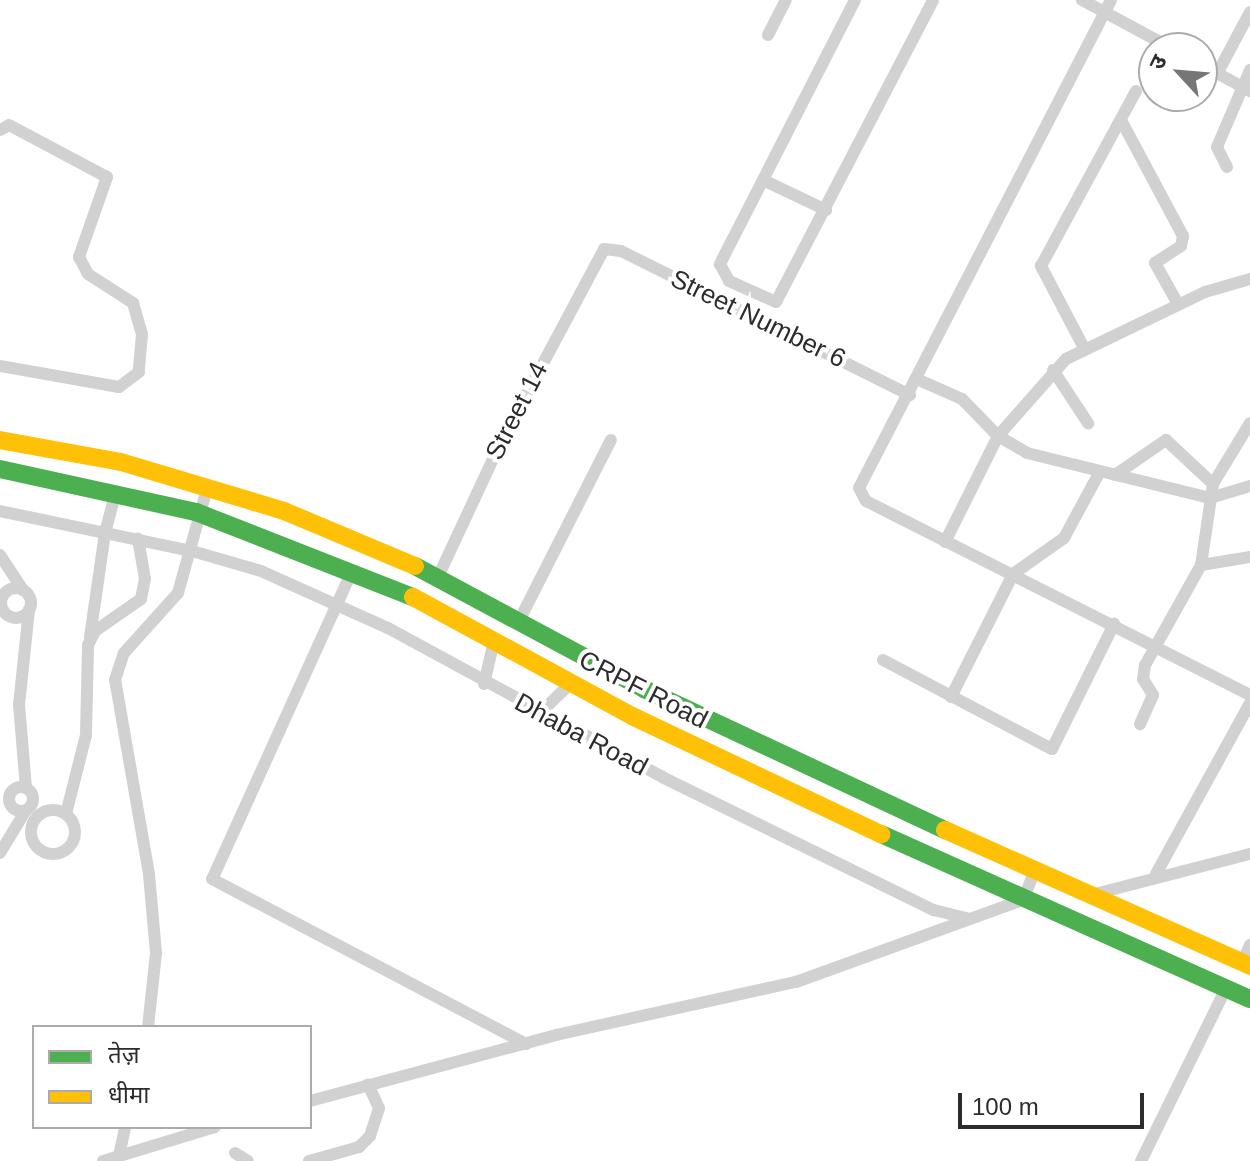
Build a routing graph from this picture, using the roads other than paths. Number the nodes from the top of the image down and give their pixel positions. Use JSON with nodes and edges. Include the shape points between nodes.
{"nodes":[{"id":1,"x":786,"y":0,"type":"edge"},
{"id":2,"x":855,"y":0,"type":"edge"},
{"id":3,"x":933,"y":0,"type":"edge"},
{"id":4,"x":1082,"y":0,"type":"edge"},
{"id":5,"x":1109,"y":5,"type":"edge"},
{"id":6,"x":1250,"y":12,"type":"edge"},
{"id":7,"x":1148,"y":32,"type":"edge"},
{"id":8,"x":768,"y":35,"type":"dead end"},
{"id":9,"x":1250,"y":70,"type":"edge"},
{"id":10,"x":1218,"y":72,"type":"edge"},
{"id":11,"x":1218,"y":75,"type":"edge"},
{"id":12,"x":1246,"y":89,"type":"edge"},
{"id":13,"x":1136,"y":91,"type":"dead end"},
{"id":14,"x":1121,"y":120,"type":"junction"},
{"id":15,"x":0,"y":130,"type":"edge"},
{"id":16,"x":1227,"y":167,"type":"dead end"},
{"id":17,"x":763,"y":180,"type":"junction"},
{"id":18,"x":826,"y":210,"type":"junction"},
{"id":19,"x":604,"y":249,"type":"joint"},
{"id":20,"x":1250,"y":279,"type":"edge"},
{"id":21,"x":1178,"y":304,"type":"junction"},
{"id":22,"x":1084,"y":348,"type":"junction"},
{"id":23,"x":0,"y":366,"type":"edge"},
{"id":24,"x":1053,"y":370,"type":"junction"},
{"id":25,"x":919,"y":380,"type":"junction"},
{"id":26,"x":910,"y":395,"type":"junction"},
{"id":27,"x":1088,"y":423,"type":"dead end"},
{"id":28,"x":1250,"y":423,"type":"edge"},
{"id":29,"x":998,"y":436,"type":"junction"},
{"id":30,"x":0,"y":440,"type":"edge"},
{"id":31,"x":611,"y":440,"type":"dead end"},
{"id":32,"x":105,"y":459,"type":"junction"},
{"id":33,"x":0,"y":469,"type":"edge"},
{"id":34,"x":1098,"y":475,"type":"junction"},
{"id":35,"x":1115,"y":475,"type":"junction"},
{"id":36,"x":1213,"y":484,"type":"junction"},
{"id":37,"x":208,"y":485,"type":"junction"},
{"id":38,"x":1250,"y":486,"type":"edge"},
{"id":39,"x":108,"y":490,"type":"junction"},
{"id":40,"x":1210,"y":498,"type":"junction"},
{"id":41,"x":0,"y":511,"type":"edge"},
{"id":42,"x":202,"y":514,"type":"junction"},
{"id":43,"x":105,"y":533,"type":"junction"},
{"id":44,"x":138,"y":539,"type":"junction"},
{"id":45,"x":945,"y":542,"type":"junction"},
{"id":46,"x":192,"y":551,"type":"junction"},
{"id":47,"x":0,"y":555,"type":"edge"},
{"id":48,"x":1250,"y":557,"type":"edge"},
{"id":49,"x":1201,"y":565,"type":"junction"},
{"id":50,"x":352,"y":571,"type":"junction"},
{"id":51,"x":1013,"y":574,"type":"junction"},
{"id":52,"x":438,"y":577,"type":"junction"},
{"id":53,"x":23,"y":590,"type":"junction"},
{"id":54,"x":337,"y":605,"type":"junction"},
{"id":55,"x":29,"y":610,"type":"junction"},
{"id":56,"x":519,"y":621,"type":"junction"},
{"id":57,"x":1114,"y":624,"type":"junction"},
{"id":58,"x":90,"y":637,"type":"junction"},
{"id":59,"x":494,"y":641,"type":"junction"},
{"id":60,"x":1156,"y":644,"type":"junction"},
{"id":61,"x":883,"y":660,"type":"dead end"},
{"id":62,"x":571,"y":683,"type":"junction"},
{"id":63,"x":484,"y":684,"type":"junction"},
{"id":64,"x":1250,"y":695,"type":"edge"},
{"id":65,"x":951,"y":697,"type":"junction"},
{"id":66,"x":1250,"y":703,"type":"edge"},
{"id":67,"x":540,"y":713,"type":"junction"},
{"id":68,"x":1140,"y":724,"type":"dead end"},
{"id":69,"x":26,"y":788,"type":"junction"},
{"id":70,"x":26,"y":810,"type":"junction"},
{"id":71,"x":66,"y":814,"type":"dead end"},
{"id":72,"x":0,"y":853,"type":"edge"},
{"id":73,"x":1250,"y":854,"type":"edge"},
{"id":74,"x":1034,"y":873,"type":"junction"},
{"id":75,"x":1156,"y":874,"type":"junction"},
{"id":76,"x":1085,"y":897,"type":"junction"},
{"id":77,"x":1023,"y":900,"type":"junction"},
{"id":78,"x":970,"y":919,"type":"junction"},
{"id":79,"x":1250,"y":945,"type":"edge"},
{"id":80,"x":1246,"y":964,"type":"edge"},
{"id":81,"x":1225,"y":990,"type":"junction"},
{"id":82,"x":1250,"y":999,"type":"edge"},
{"id":83,"x":148,"y":1025,"type":"edge"},
{"id":84,"x":526,"y":1044,"type":"junction"},
{"id":85,"x":368,"y":1084,"type":"junction"},
{"id":86,"x":312,"y":1100,"type":"edge"},
{"id":87,"x":125,"y":1129,"type":"edge"},
{"id":88,"x":208,"y":1129,"type":"edge"},
{"id":89,"x":235,"y":1153,"type":"dead end"},
{"id":90,"x":119,"y":1156,"type":"junction"},
{"id":91,"x":103,"y":1161,"type":"edge"},
{"id":92,"x":248,"y":1161,"type":"edge"},
{"id":93,"x":309,"y":1161,"type":"edge"},
{"id":94,"x":1141,"y":1161,"type":"edge"}],
"edges":[{"from":1,"to":8,"type":"street"},
{"from":2,"to":17,"type":"street"},
{"from":3,"to":18,"type":"street"},
{"from":4,"to":5,"type":"street"},
{"from":5,"to":7,"type":"street"},
{"from":5,"to":25,"type":"street"},
{"from":6,"to":10,"type":"street"},
{"from":9,"to":12,"type":"street"},
{"from":11,"to":12,"type":"street"},
{"from":12,"to":16,"type":"street","via":[[1217,147]]},
{"from":13,"to":14,"type":"street"},
{"from":14,"to":21,"type":"street","via":[[1183,236],[1181,246],[1155,263]]},
{"from":14,"to":22,"type":"street","via":[[1041,266]]},
{"from":15,"to":23,"type":"street","via":[[9,125],[107,177],[79,257],[88,274],[133,303],[142,334],[139,372],[119,387]]},
{"from":17,"to":18,"type":"street"},
{"from":17,"to":18,"type":"street","via":[[720,264],[729,281],[742,288],[781,300]]},
{"from":19,"to":26,"type":"street","name":"Street Number 6","via":[[621,251]]},
{"from":19,"to":52,"type":"street","name":"Street 14","via":[[500,444]]},
{"from":20,"to":21,"type":"street"},
{"from":21,"to":22,"type":"street"},
{"from":22,"to":24,"type":"street"},
{"from":24,"to":27,"type":"street"},
{"from":24,"to":29,"type":"street"},
{"from":25,"to":26,"type":"street"},
{"from":25,"to":29,"type":"street","via":[[962,399]]},
{"from":26,"to":45,"type":"street","via":[[859,488],[866,501]]},
{"from":28,"to":36,"type":"street"},
{"from":29,"to":34,"type":"street","via":[[1027,453]]},
{"from":29,"to":45,"type":"street"},
{"from":30,"to":32,"type":"street"},
{"from":31,"to":56,"type":"street"},
{"from":32,"to":37,"type":"street"},
{"from":32,"to":39,"type":"street"},
{"from":33,"to":39,"type":"street","name":"CRPF Road"},
{"from":34,"to":35,"type":"street"},
{"from":34,"to":51,"type":"street","via":[[1064,538]]},
{"from":35,"to":36,"type":"street","via":[[1166,440]]},
{"from":35,"to":40,"type":"street"},
{"from":36,"to":40,"type":"street"},
{"from":37,"to":42,"type":"street"},
{"from":37,"to":52,"type":"street","via":[[284,511]]},
{"from":38,"to":40,"type":"street"},
{"from":39,"to":42,"type":"street","name":"CRPF Road"},
{"from":39,"to":43,"type":"street"},
{"from":40,"to":49,"type":"street"},
{"from":41,"to":43,"type":"street","name":"Dhaba Road"},
{"from":42,"to":46,"type":"street"},
{"from":42,"to":50,"type":"street","name":"CRPF Road"},
{"from":43,"to":44,"type":"street","name":"Dhaba Road"},
{"from":43,"to":58,"type":"street"},
{"from":44,"to":46,"type":"street","name":"Dhaba Road"},
{"from":44,"to":58,"type":"street","via":[[145,579],[141,599]]},
{"from":45,"to":51,"type":"street"},
{"from":46,"to":54,"type":"street","name":"Dhaba Road","via":[[261,571]]},
{"from":46,"to":83,"type":"street","via":[[178,593],[128,647],[115,680],[149,874],[156,953]]},
{"from":47,"to":53,"type":"street"},
{"from":48,"to":49,"type":"street"},
{"from":49,"to":60,"type":"street"},
{"from":50,"to":54,"type":"street"},
{"from":50,"to":59,"type":"street","name":"CRPF Road","via":[[416,598]]},
{"from":51,"to":57,"type":"street"},
{"from":51,"to":65,"type":"street"},
{"from":52,"to":56,"type":"street"},
{"from":53,"to":55,"type":"street","via":[[30,596]]},
{"from":53,"to":55,"type":"street","via":[[6,592],[2,606],[12,617]]},
{"from":54,"to":63,"type":"street","name":"Dhaba Road"},
{"from":54,"to":84,"type":"street","via":[[212,879]]},
{"from":55,"to":69,"type":"street","via":[[19,705]]},
{"from":56,"to":74,"type":"street","via":[[658,696]]},
{"from":57,"to":60,"type":"street"},
{"from":57,"to":65,"type":"street","via":[[1052,749]]},
{"from":58,"to":71,"type":"street","via":[[86,735]]},
{"from":59,"to":62,"type":"street","name":"CRPF Road"},
{"from":59,"to":63,"type":"street"},
{"from":60,"to":64,"type":"street"},
{"from":60,"to":68,"type":"street","via":[[1143,673],[1153,695]]},
{"from":61,"to":65,"type":"street"},
{"from":62,"to":67,"type":"street"},
{"from":62,"to":77,"type":"street","name":"CRPF Road"},
{"from":63,"to":67,"type":"street","name":"Dhaba Road"},
{"from":66,"to":75,"type":"street"},
{"from":67,"to":78,"type":"street","name":"Dhaba Road","via":[[934,910]]},
{"from":69,"to":70,"type":"street","via":[[33,797]]},
{"from":69,"to":70,"type":"street","via":[[14,789],[9,799],[15,809]]},
{"from":70,"to":72,"type":"street"},
{"from":73,"to":75,"type":"street"},
{"from":74,"to":76,"type":"street"},
{"from":74,"to":77,"type":"street"},
{"from":75,"to":76,"type":"street"},
{"from":76,"to":80,"type":"street"},
{"from":77,"to":78,"type":"street"},
{"from":77,"to":81,"type":"street","name":"CRPF Road"},
{"from":78,"to":84,"type":"street","via":[[796,982]]},
{"from":79,"to":80,"type":"street"},
{"from":81,"to":82,"type":"street","name":"CRPF Road"},
{"from":81,"to":94,"type":"street"},
{"from":84,"to":85,"type":"street"},
{"from":85,"to":86,"type":"street"},
{"from":85,"to":93,"type":"street","via":[[379,1108],[370,1136],[359,1147]]},
{"from":87,"to":90,"type":"street"},
{"from":88,"to":90,"type":"street"},
{"from":89,"to":92,"type":"street"},
{"from":90,"to":91,"type":"street"}]}
